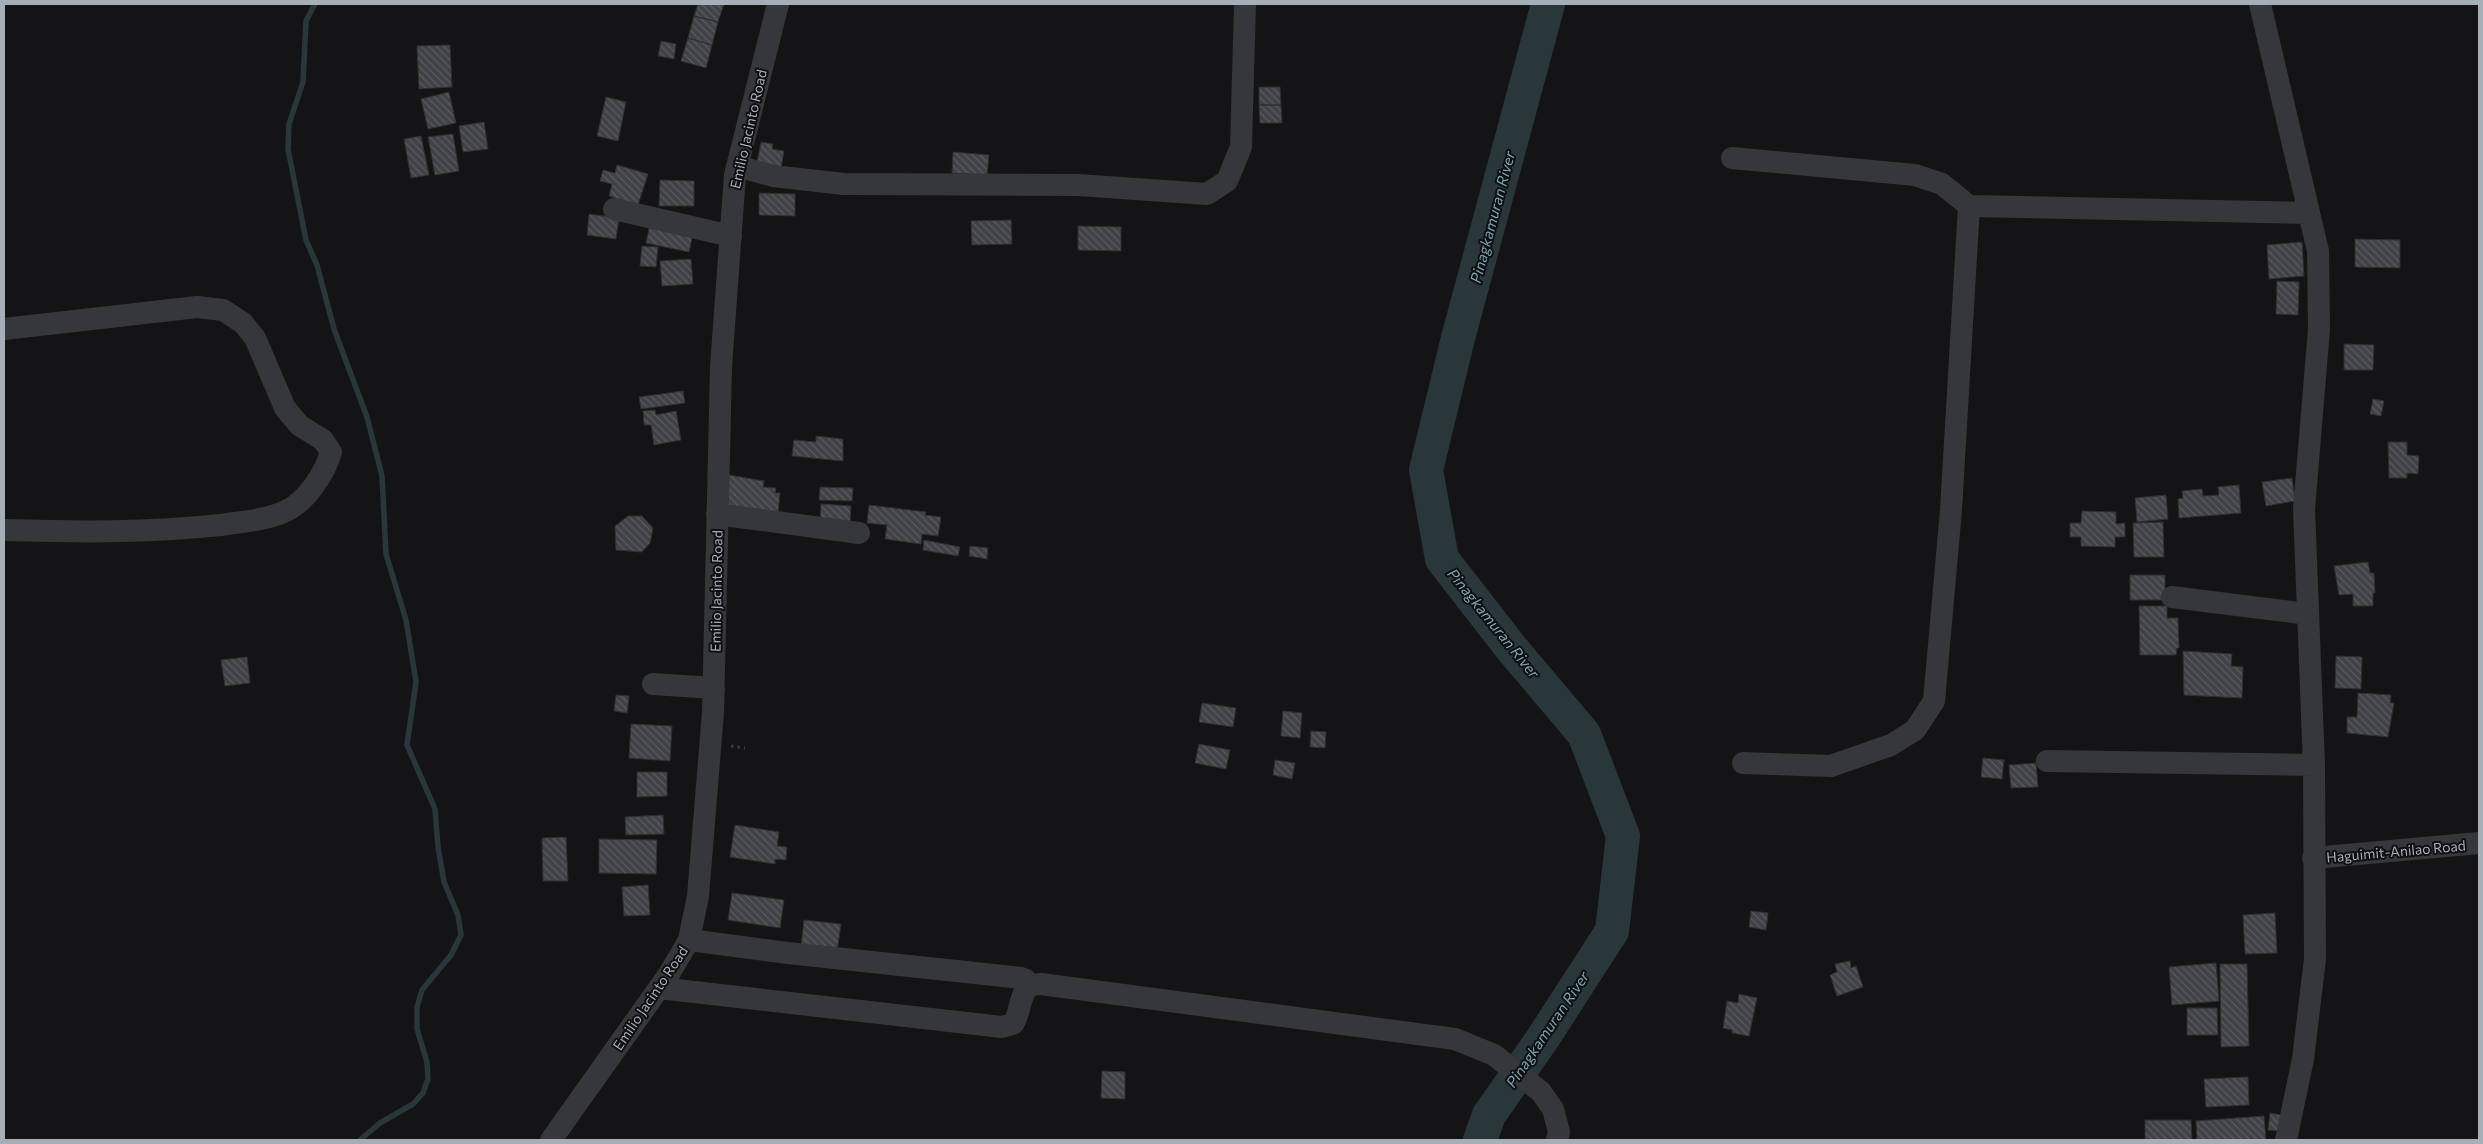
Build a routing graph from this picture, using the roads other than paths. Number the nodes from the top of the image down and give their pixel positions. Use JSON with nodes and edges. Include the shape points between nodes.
{"nodes":[{"id":1,"x":778,"y":4,"type":"edge"},
{"id":2,"x":1245,"y":4,"type":"edge"},
{"id":3,"x":2260,"y":4,"type":"edge"},
{"id":4,"x":1732,"y":158,"type":"dead end"},
{"id":5,"x":737,"y":166,"type":"junction"},
{"id":6,"x":1969,"y":206,"type":"junction"},
{"id":7,"x":614,"y":209,"type":"dead end"},
{"id":8,"x":2309,"y":213,"type":"junction"},
{"id":9,"x":731,"y":236,"type":"junction"},
{"id":10,"x":4,"y":329,"type":"edge"},
{"id":11,"x":717,"y":514,"type":"junction"},
{"id":12,"x":4,"y":530,"type":"edge"},
{"id":13,"x":859,"y":533,"type":"dead end"},
{"id":14,"x":2172,"y":597,"type":"dead end"},
{"id":15,"x":2308,"y":614,"type":"junction"},
{"id":16,"x":653,"y":684,"type":"dead end"},
{"id":17,"x":714,"y":688,"type":"junction"},
{"id":18,"x":2047,"y":761,"type":"dead end"},
{"id":19,"x":1743,"y":763,"type":"dead end"},
{"id":20,"x":2314,"y":765,"type":"junction"},
{"id":21,"x":2479,"y":843,"type":"edge"},
{"id":22,"x":2313,"y":858,"type":"junction"},
{"id":23,"x":689,"y":940,"type":"junction"},
{"id":24,"x":1029,"y":985,"type":"junction"},
{"id":25,"x":659,"y":988,"type":"junction"},
{"id":26,"x":551,"y":1140,"type":"edge"},
{"id":27,"x":1557,"y":1140,"type":"edge"},
{"id":28,"x":2286,"y":1140,"type":"edge"}],
"edges":[{"from":1,"to":5,"type":"street","name":"Emilio Jacinto Road"},
{"from":2,"to":5,"type":"street","via":[[1241,147],[1227,181],[1207,194],[1078,185],[844,184],[773,176]]},
{"from":3,"to":8,"type":"street"},
{"from":4,"to":6,"type":"street","via":[[1915,175],[1942,184]]},
{"from":5,"to":9,"type":"street","name":"Emilio Jacinto Road"},
{"from":6,"to":8,"type":"street"},
{"from":6,"to":19,"type":"street","via":[[1951,510],[1934,701],[1915,730],[1892,745],[1831,766]]},
{"from":7,"to":9,"type":"street"},
{"from":8,"to":15,"type":"street","via":[[2318,251],[2319,329],[2304,509]]},
{"from":9,"to":11,"type":"street","name":"Emilio Jacinto Road","via":[[721,367]]},
{"from":10,"to":12,"type":"street","via":[[197,307],[223,310],[243,323],[255,338],[285,408],[299,425],[323,440],[331,452],[326,468],[287,511],[248,522],[179,529]]},
{"from":11,"to":13,"type":"street"},
{"from":11,"to":17,"type":"street","name":"Emilio Jacinto Road"},
{"from":14,"to":15,"type":"street"},
{"from":15,"to":20,"type":"street"},
{"from":16,"to":17,"type":"street"},
{"from":17,"to":23,"type":"street","name":"Emilio Jacinto Road","via":[[698,896]]},
{"from":18,"to":20,"type":"street"},
{"from":20,"to":22,"type":"street"},
{"from":21,"to":22,"type":"street","name":"Haguimit-Anilao Road"},
{"from":22,"to":28,"type":"street","via":[[2315,959],[2303,1059]]},
{"from":23,"to":24,"type":"street","via":[[1020,978]]},
{"from":23,"to":25,"type":"street","name":"Emilio Jacinto Road"},
{"from":24,"to":25,"type":"street","via":[[1019,1002],[1018,1016],[1013,1024],[1002,1027]]},
{"from":24,"to":27,"type":"street","via":[[1041,984],[1455,1039],[1494,1055],[1541,1092],[1553,1109],[1559,1132]]},
{"from":25,"to":26,"type":"street","name":"Emilio Jacinto Road"}]}
